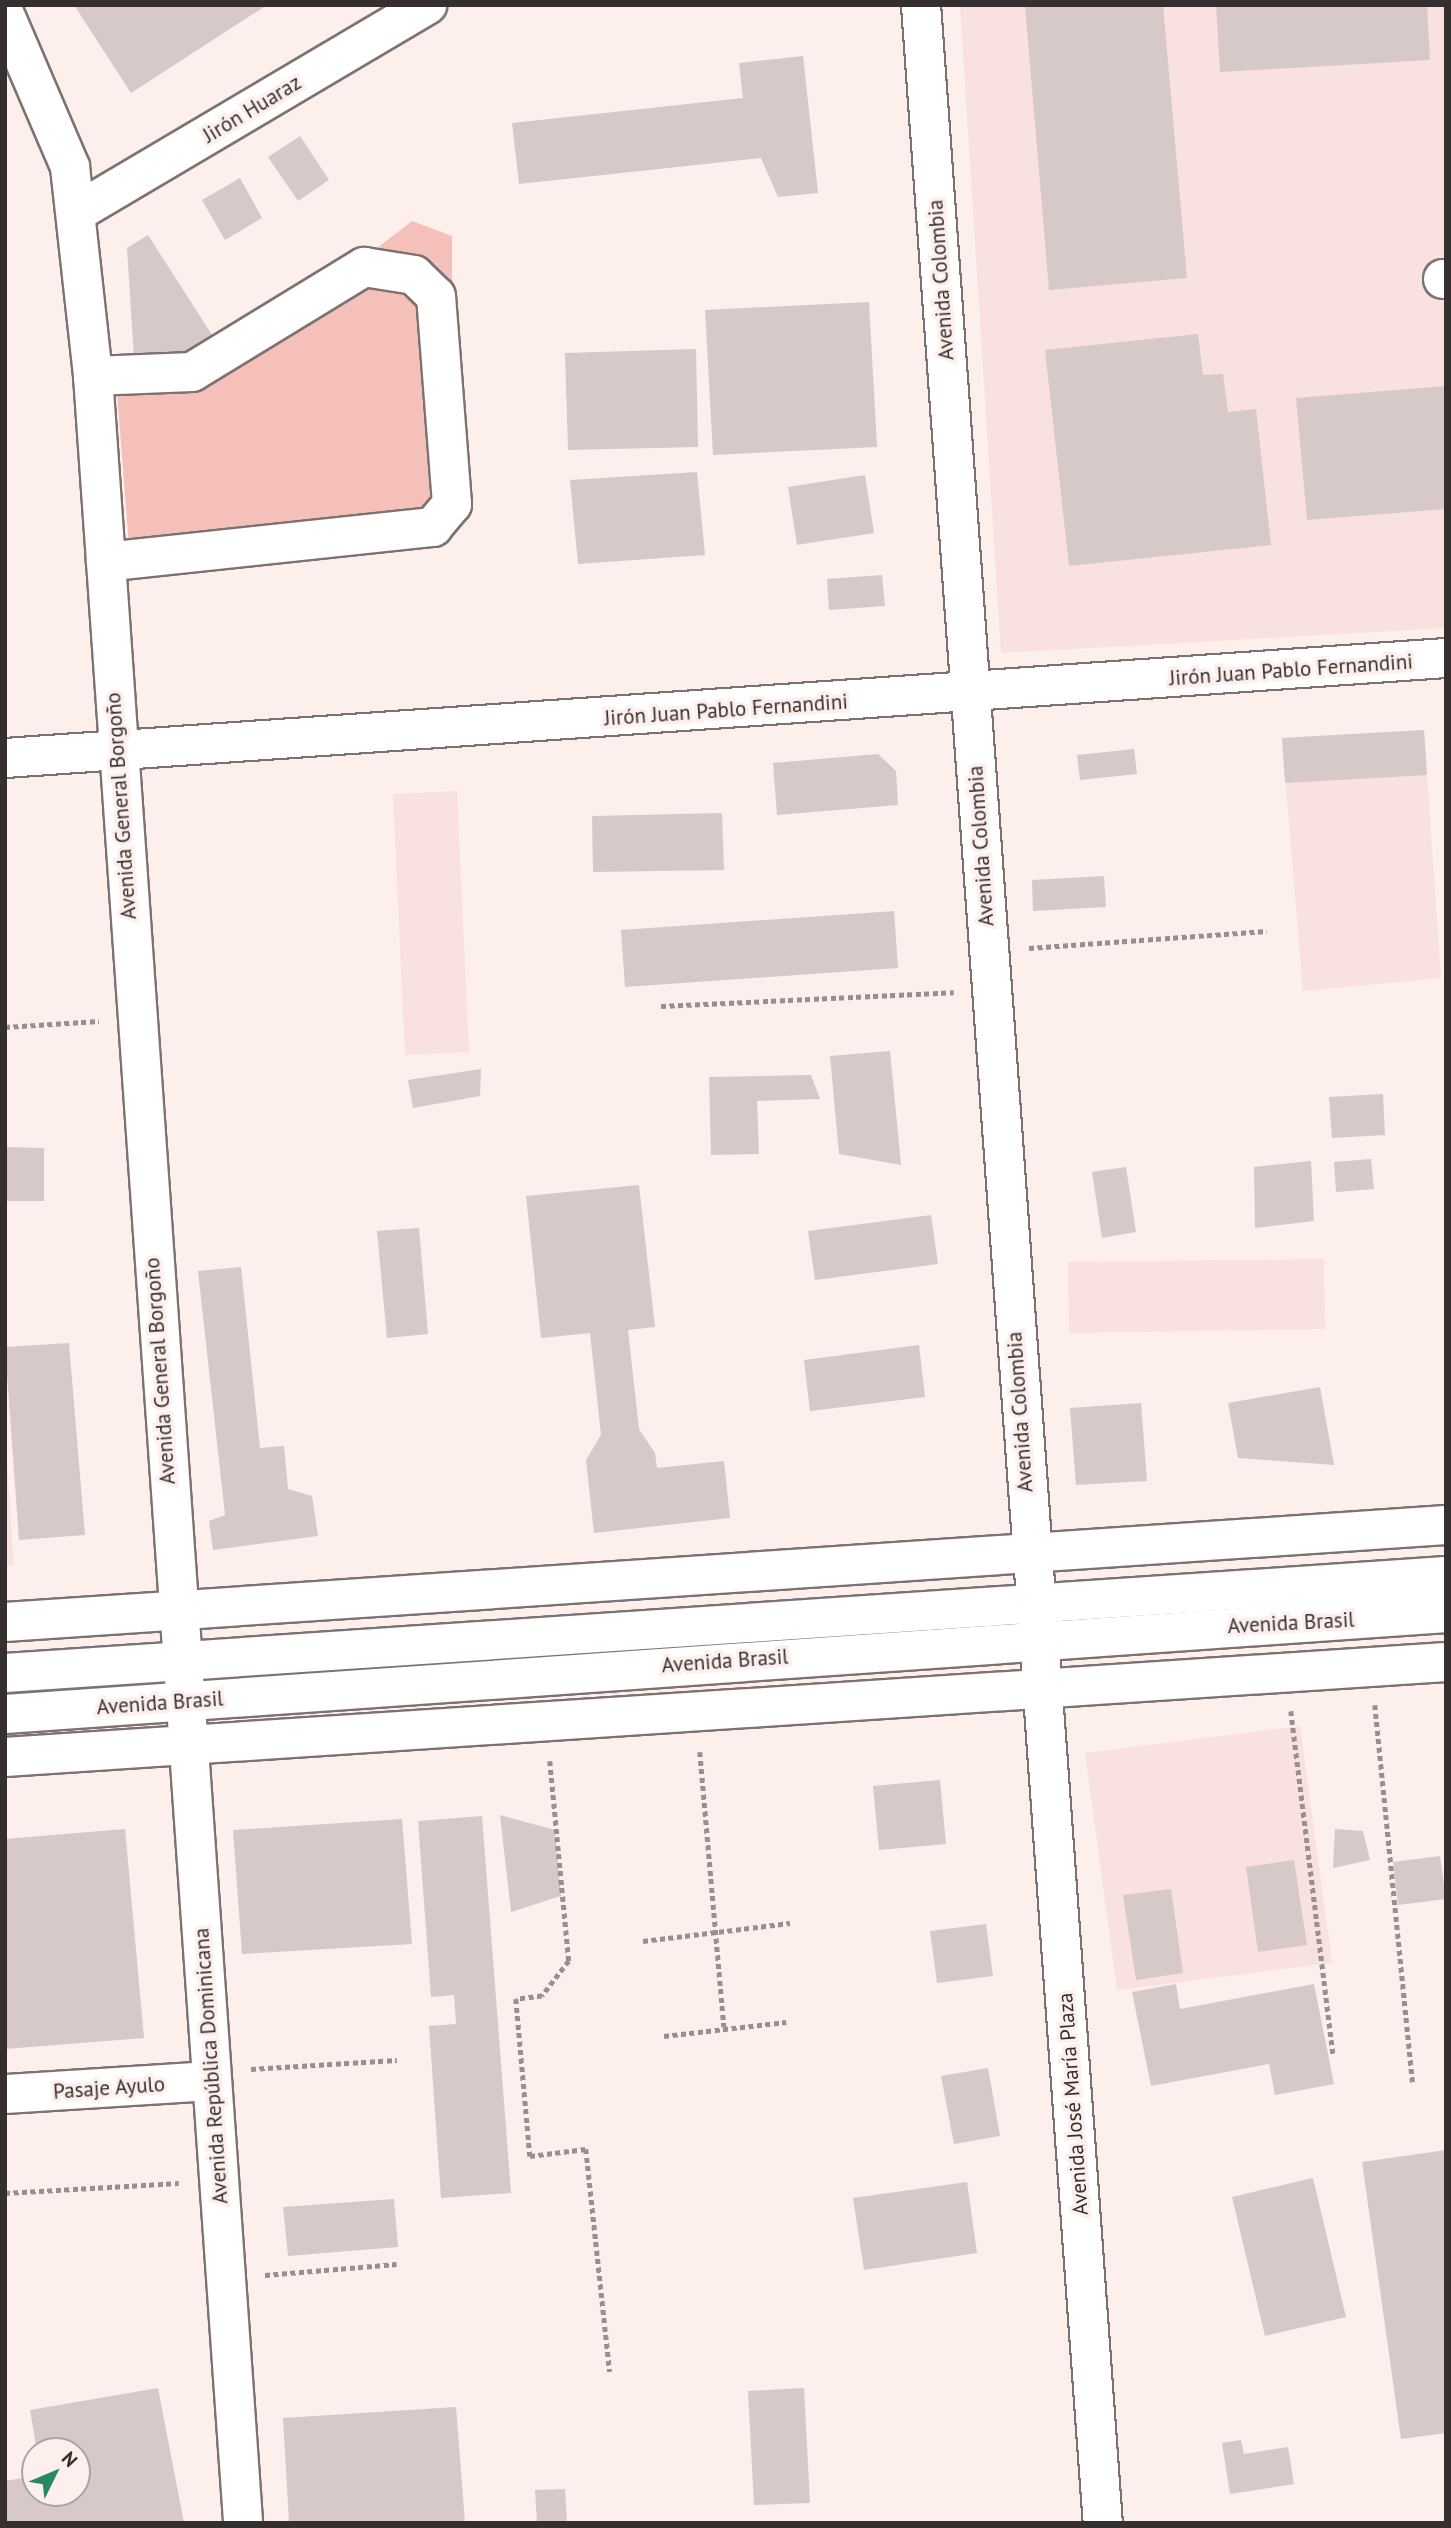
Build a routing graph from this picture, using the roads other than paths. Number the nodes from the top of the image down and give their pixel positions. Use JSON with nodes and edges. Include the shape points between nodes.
{"nodes":[{"id":1,"x":427,"y":5,"type":"edge"},
{"id":2,"x":921,"y":5,"type":"edge"},
{"id":3,"x":5,"y":15,"type":"edge"},
{"id":4,"x":77,"y":212,"type":"junction"},
{"id":5,"x":93,"y":376,"type":"junction"},
{"id":6,"x":106,"y":562,"type":"junction"},
{"id":7,"x":1446,"y":658,"type":"edge"},
{"id":8,"x":970,"y":694,"type":"junction"},
{"id":9,"x":117,"y":751,"type":"junction"},
{"id":10,"x":5,"y":758,"type":"edge"},
{"id":11,"x":1446,"y":1525,"type":"edge"},
{"id":12,"x":1029,"y":1551,"type":"junction"},
{"id":13,"x":1446,"y":1576,"type":"edge"},
{"id":14,"x":1034,"y":1601,"type":"junction"},
{"id":15,"x":176,"y":1610,"type":"junction"},
{"id":16,"x":1446,"y":1613,"type":"edge"},
{"id":17,"x":5,"y":1622,"type":"edge"},
{"id":18,"x":1039,"y":1638,"type":"junction"},
{"id":19,"x":181,"y":1661,"type":"junction"},
{"id":20,"x":1446,"y":1662,"type":"edge"},
{"id":21,"x":5,"y":1673,"type":"edge"},
{"id":22,"x":1044,"y":1686,"type":"junction"},
{"id":23,"x":185,"y":1700,"type":"junction"},
{"id":24,"x":5,"y":1714,"type":"edge"},
{"id":25,"x":189,"y":1743,"type":"junction"},
{"id":26,"x":5,"y":1757,"type":"edge"},
{"id":27,"x":212,"y":2076,"type":"junction"},
{"id":28,"x":5,"y":2094,"type":"edge"},
{"id":29,"x":243,"y":2523,"type":"edge"},
{"id":30,"x":1103,"y":2523,"type":"edge"}],
"edges":[{"from":1,"to":4,"type":"street","name":"Jirón Huaraz"},
{"from":2,"to":8,"type":"street","name":"Avenida Colombia"},
{"from":3,"to":4,"type":"street","name":"Avenida General Borgoño","via":[[56,122]]},
{"from":4,"to":5,"type":"street","name":"Avenida General Borgoño"},
{"from":5,"to":6,"type":"street","name":"Avenida General Borgoño"},
{"from":5,"to":6,"type":"street","via":[[192,372],[364,267],[414,275],[436,296],[452,504],[433,527]]},
{"from":6,"to":9,"type":"street","name":"Avenida General Borgoño"},
{"from":7,"to":8,"type":"street","name":"Jirón Juan Pablo Fernandini"},
{"from":8,"to":9,"type":"street","name":"Jirón Juan Pablo Fernandini"},
{"from":8,"to":12,"type":"street","name":"Avenida Colombia"},
{"from":9,"to":10,"type":"street","name":"Jirón Juan Pablo Fernandini"},
{"from":9,"to":15,"type":"street","name":"Avenida General Borgoño"},
{"from":11,"to":12,"type":"street"},
{"from":12,"to":14,"type":"street","name":"Avenida Colombia"},
{"from":12,"to":15,"type":"street"},
{"from":13,"to":14,"type":"street","name":"Avenida Brasil"},
{"from":14,"to":18,"type":"street","name":"Avenida Colombia"},
{"from":14,"to":19,"type":"street","name":"Avenida Brasil"},
{"from":15,"to":17,"type":"street"},
{"from":15,"to":19,"type":"street","name":"Avenida República Dominicana"},
{"from":16,"to":18,"type":"street","name":"Avenida Brasil"},
{"from":18,"to":22,"type":"street","name":"Avenida Colombia"},
{"from":18,"to":23,"type":"street","name":"Avenida Brasil"},
{"from":19,"to":21,"type":"street","name":"Avenida Brasil"},
{"from":19,"to":23,"type":"street","name":"Avenida República Dominicana"},
{"from":20,"to":22,"type":"street","name":"Avenida Brasil"},
{"from":22,"to":25,"type":"street","name":"Avenida Brasil","via":[[697,1715]]},
{"from":22,"to":30,"type":"street","name":"Avenida José María Plaza"},
{"from":23,"to":24,"type":"street","name":"Avenida Brasil"},
{"from":23,"to":25,"type":"street","name":"Avenida República Dominicana"},
{"from":25,"to":26,"type":"street","name":"Avenida Brasil"},
{"from":25,"to":27,"type":"street","name":"Avenida República Dominicana"},
{"from":27,"to":28,"type":"street","name":"Pasaje Ayulo"},
{"from":27,"to":29,"type":"street","name":"Avenida República Dominicana"}]}
